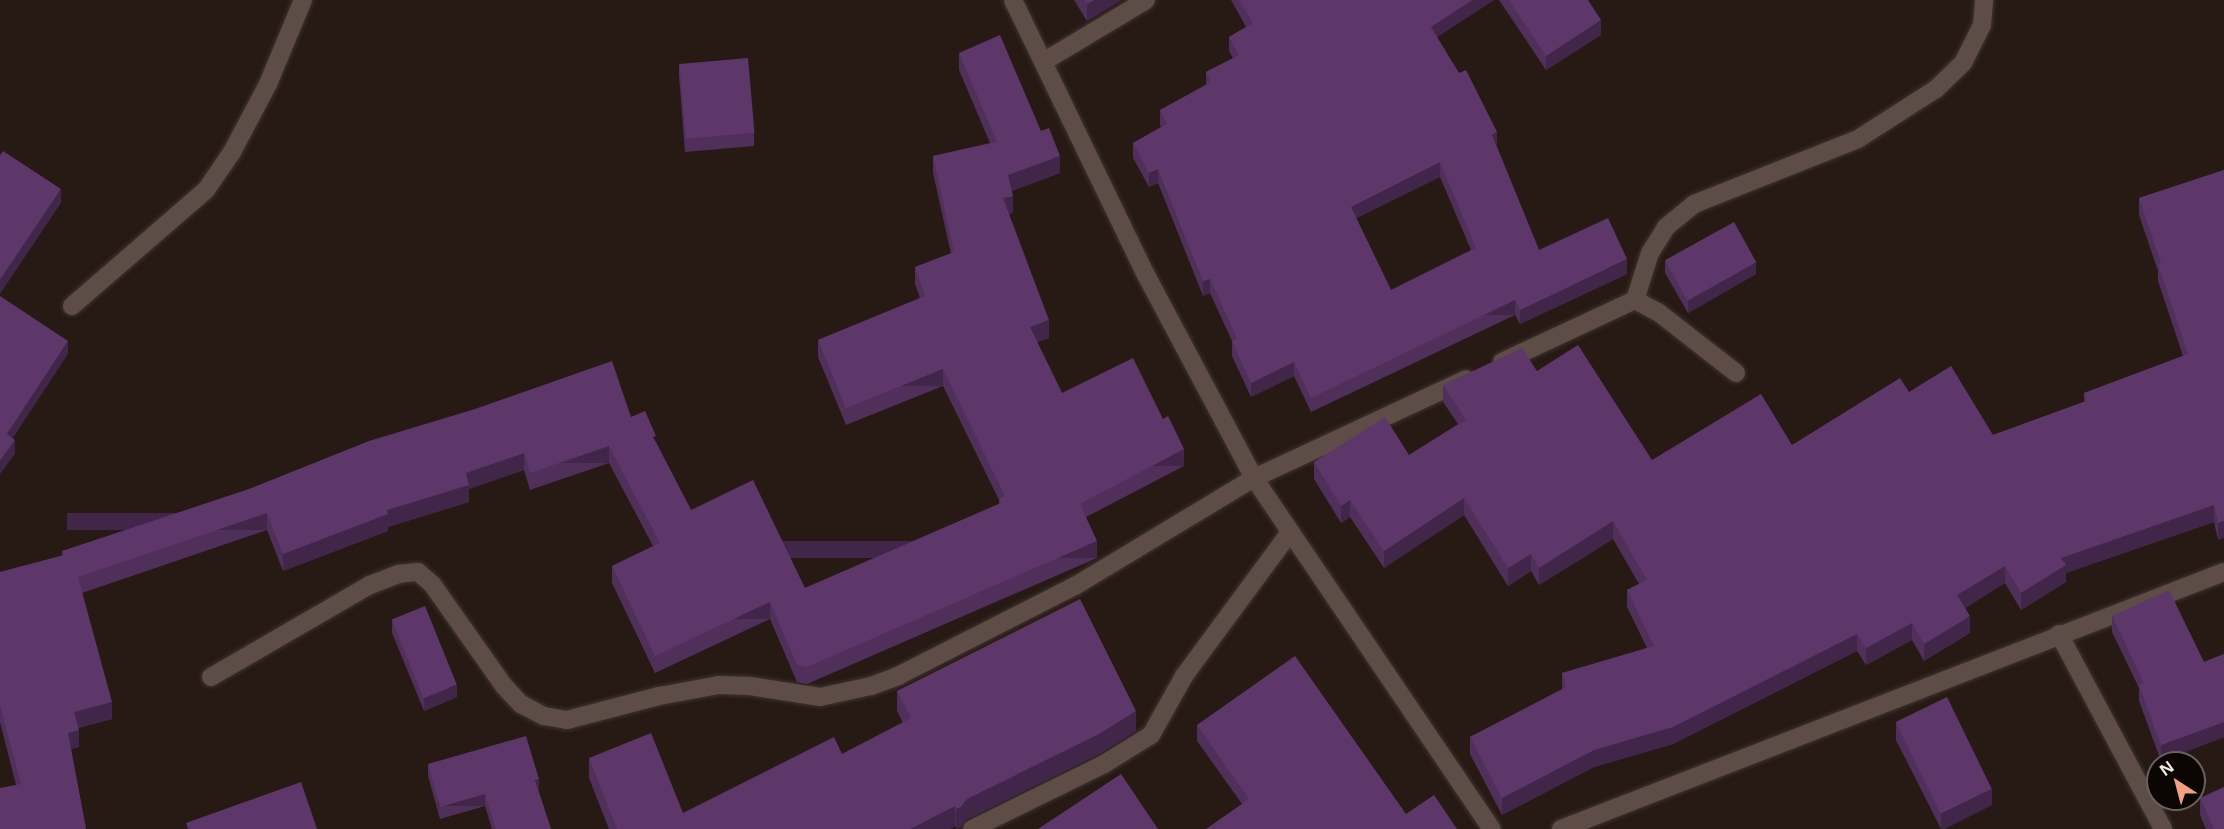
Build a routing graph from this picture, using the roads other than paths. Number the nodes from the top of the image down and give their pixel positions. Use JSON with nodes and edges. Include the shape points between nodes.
{"nodes":[{"id":1,"x":303,"y":0,"type":"edge"},
{"id":2,"x":1013,"y":0,"type":"edge"},
{"id":3,"x":1146,"y":0,"type":"edge"},
{"id":4,"x":1984,"y":0,"type":"edge"},
{"id":5,"x":1043,"y":62,"type":"junction"},
{"id":6,"x":1635,"y":300,"type":"junction"},
{"id":7,"x":72,"y":306,"type":"dead end"},
{"id":8,"x":1736,"y":372,"type":"dead end"},
{"id":9,"x":1254,"y":478,"type":"junction"},
{"id":10,"x":1290,"y":532,"type":"junction"},
{"id":11,"x":2224,"y":572,"type":"edge"},
{"id":12,"x":2059,"y":634,"type":"junction"},
{"id":13,"x":211,"y":677,"type":"dead end"},
{"id":14,"x":972,"y":829,"type":"edge"},
{"id":15,"x":1492,"y":829,"type":"edge"},
{"id":16,"x":1561,"y":829,"type":"edge"},
{"id":17,"x":2163,"y":829,"type":"edge"}],
"edges":[{"from":1,"to":7,"type":"street","via":[[268,84],[232,152],[206,190]]},
{"from":2,"to":5,"type":"street"},
{"from":3,"to":5,"type":"street"},
{"from":4,"to":6,"type":"street","via":[[1982,25],[1963,63],[1936,89],[1858,139],[1694,204],[1666,227],[1650,253]]},
{"from":5,"to":9,"type":"street","via":[[1146,275]]},
{"from":6,"to":8,"type":"street","via":[[1658,312]]},
{"from":6,"to":9,"type":"street"},
{"from":9,"to":10,"type":"street"},
{"from":9,"to":13,"type":"street","via":[[1075,586],[898,676],[820,697],[720,685],[567,720],[544,716],[521,704],[504,686],[432,584],[418,572],[398,574],[370,585]]},
{"from":10,"to":14,"type":"street","via":[[1184,676],[1151,735],[1104,764]]},
{"from":10,"to":15,"type":"street"},
{"from":11,"to":12,"type":"street"},
{"from":12,"to":16,"type":"street"},
{"from":12,"to":17,"type":"street"}]}
